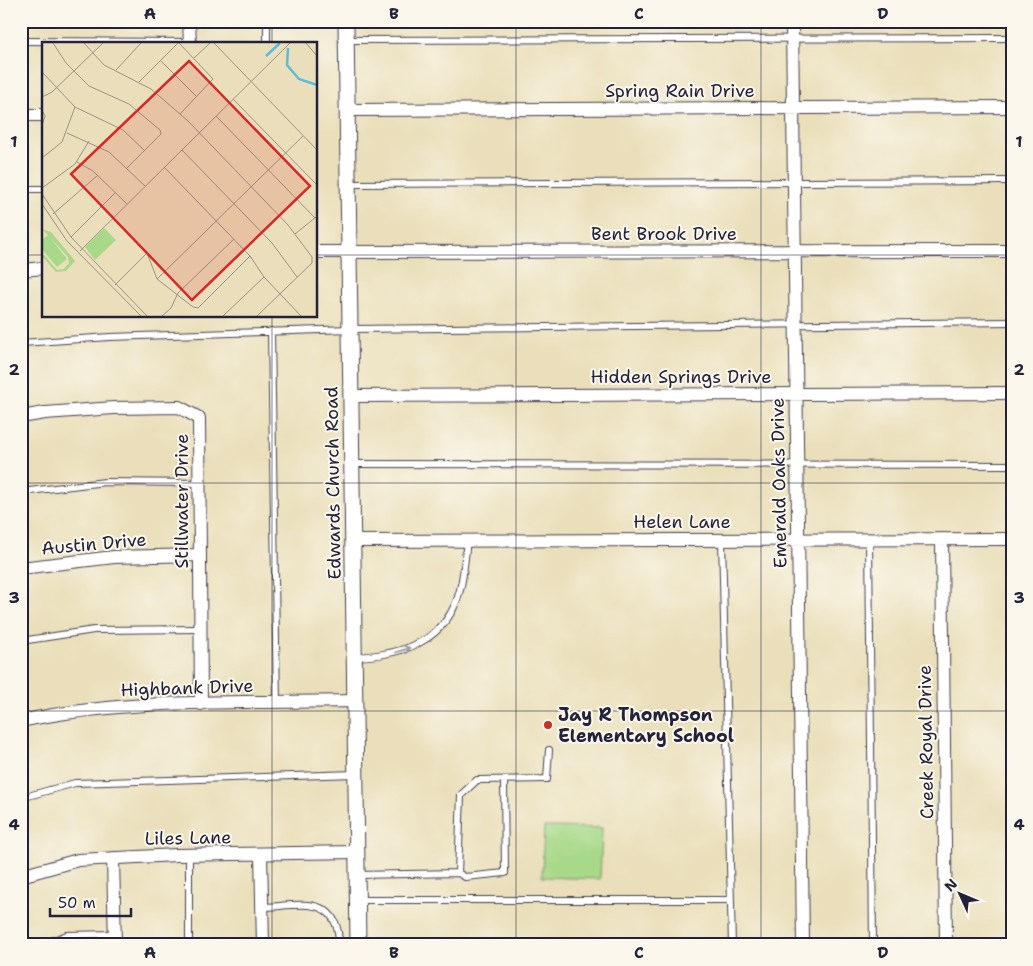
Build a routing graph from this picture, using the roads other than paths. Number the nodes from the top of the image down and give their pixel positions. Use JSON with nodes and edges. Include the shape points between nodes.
{"nodes":[{"id":1,"x":189,"y":21,"type":"edge"},
{"id":2,"x":266,"y":21,"type":"edge"},
{"id":3,"x":346,"y":21,"type":"edge"},
{"id":4,"x":792,"y":21,"type":"edge"},
{"id":5,"x":1012,"y":38,"type":"edge"},
{"id":6,"x":346,"y":40,"type":"junction"},
{"id":7,"x":792,"y":40,"type":"junction"},
{"id":8,"x":21,"y":41,"type":"edge"},
{"id":9,"x":106,"y":42,"type":"edge"},
{"id":10,"x":190,"y":42,"type":"edge"},
{"id":11,"x":267,"y":42,"type":"edge"},
{"id":12,"x":1012,"y":107,"type":"edge"},
{"id":13,"x":793,"y":108,"type":"junction"},
{"id":14,"x":348,"y":110,"type":"junction"},
{"id":15,"x":21,"y":115,"type":"edge"},
{"id":16,"x":42,"y":115,"type":"edge"},
{"id":17,"x":793,"y":181,"type":"junction"},
{"id":18,"x":1012,"y":181,"type":"edge"},
{"id":19,"x":348,"y":184,"type":"junction"},
{"id":20,"x":21,"y":189,"type":"edge"},
{"id":21,"x":42,"y":189,"type":"edge"},
{"id":22,"x":1012,"y":251,"type":"edge"},
{"id":23,"x":318,"y":252,"type":"edge"},
{"id":24,"x":349,"y":252,"type":"junction"},
{"id":25,"x":794,"y":252,"type":"junction"},
{"id":26,"x":42,"y":268,"type":"edge"},
{"id":27,"x":21,"y":270,"type":"edge"},
{"id":28,"x":795,"y":322,"type":"junction"},
{"id":29,"x":1012,"y":322,"type":"edge"},
{"id":30,"x":350,"y":329,"type":"junction"},
{"id":31,"x":271,"y":331,"type":"junction"},
{"id":32,"x":21,"y":343,"type":"edge"},
{"id":33,"x":1012,"y":393,"type":"edge"},
{"id":34,"x":796,"y":394,"type":"junction"},
{"id":35,"x":350,"y":396,"type":"junction"},
{"id":36,"x":21,"y":417,"type":"edge"},
{"id":37,"x":351,"y":464,"type":"junction"},
{"id":38,"x":797,"y":465,"type":"junction"},
{"id":39,"x":1012,"y":465,"type":"edge"},
{"id":40,"x":200,"y":483,"type":"junction"},
{"id":41,"x":21,"y":492,"type":"edge"},
{"id":42,"x":722,"y":539,"type":"junction"},
{"id":43,"x":798,"y":539,"type":"junction"},
{"id":44,"x":869,"y":539,"type":"junction"},
{"id":45,"x":942,"y":539,"type":"junction"},
{"id":46,"x":1012,"y":539,"type":"edge"},
{"id":47,"x":467,"y":540,"type":"junction"},
{"id":48,"x":352,"y":541,"type":"junction"},
{"id":49,"x":199,"y":555,"type":"junction"},
{"id":50,"x":21,"y":568,"type":"edge"},
{"id":51,"x":200,"y":629,"type":"junction"},
{"id":52,"x":21,"y":641,"type":"edge"},
{"id":53,"x":355,"y":656,"type":"junction"},
{"id":54,"x":356,"y":701,"type":"junction"},
{"id":55,"x":277,"y":702,"type":"junction"},
{"id":56,"x":201,"y":704,"type":"junction"},
{"id":57,"x":21,"y":721,"type":"edge"},
{"id":58,"x":549,"y":750,"type":"dead end"},
{"id":59,"x":356,"y":774,"type":"junction"},
{"id":60,"x":504,"y":780,"type":"junction"},
{"id":61,"x":21,"y":798,"type":"edge"},
{"id":62,"x":357,"y":852,"type":"junction"},
{"id":63,"x":261,"y":854,"type":"junction"},
{"id":64,"x":189,"y":855,"type":"junction"},
{"id":65,"x":113,"y":858,"type":"junction"},
{"id":66,"x":458,"y":873,"type":"junction"},
{"id":67,"x":358,"y":874,"type":"junction"},
{"id":68,"x":21,"y":876,"type":"edge"},
{"id":69,"x":358,"y":900,"type":"junction"},
{"id":70,"x":731,"y":900,"type":"junction"},
{"id":71,"x":262,"y":907,"type":"junction"},
{"id":72,"x":115,"y":939,"type":"edge"},
{"id":73,"x":50,"y":945,"type":"edge"},
{"id":74,"x":189,"y":945,"type":"edge"},
{"id":75,"x":263,"y":945,"type":"edge"},
{"id":76,"x":339,"y":945,"type":"edge"},
{"id":77,"x":358,"y":945,"type":"edge"},
{"id":78,"x":732,"y":945,"type":"edge"},
{"id":79,"x":803,"y":945,"type":"edge"},
{"id":80,"x":873,"y":945,"type":"edge"},
{"id":81,"x":946,"y":945,"type":"edge"}],
"edges":[{"from":1,"to":10,"type":"street"},
{"from":2,"to":11,"type":"lane"},
{"from":3,"to":6,"type":"street","name":"Edwards Church Road"},
{"from":4,"to":7,"type":"street","name":"Emerald Oaks Drive"},
{"from":5,"to":7,"type":"lane"},
{"from":6,"to":7,"type":"lane"},
{"from":6,"to":14,"type":"street","name":"Edwards Church Road"},
{"from":7,"to":13,"type":"street","name":"Emerald Oaks Drive"},
{"from":8,"to":9,"type":"lane"},
{"from":12,"to":13,"type":"street","name":"Spring Rain Drive"},
{"from":13,"to":14,"type":"street","name":"Spring Rain Drive"},
{"from":13,"to":17,"type":"street","name":"Emerald Oaks Drive"},
{"from":14,"to":19,"type":"street","name":"Edwards Church Road"},
{"from":15,"to":16,"type":"street"},
{"from":17,"to":18,"type":"lane"},
{"from":17,"to":19,"type":"lane"},
{"from":17,"to":25,"type":"street","name":"Emerald Oaks Drive"},
{"from":19,"to":24,"type":"street","name":"Edwards Church Road"},
{"from":20,"to":21,"type":"lane"},
{"from":22,"to":25,"type":"street","name":"Bent Brook Drive"},
{"from":23,"to":24,"type":"street","name":"Bent Brook Drive"},
{"from":24,"to":25,"type":"street","name":"Bent Brook Drive"},
{"from":24,"to":30,"type":"street","name":"Edwards Church Road"},
{"from":25,"to":28,"type":"street","name":"Emerald Oaks Drive"},
{"from":26,"to":27,"type":"street"},
{"from":28,"to":29,"type":"lane"},
{"from":28,"to":30,"type":"lane"},
{"from":28,"to":34,"type":"street","name":"Emerald Oaks Drive"},
{"from":30,"to":31,"type":"lane"},
{"from":30,"to":35,"type":"street","name":"Edwards Church Road"},
{"from":31,"to":32,"type":"lane"},
{"from":31,"to":55,"type":"lane"},
{"from":33,"to":34,"type":"street","name":"Hidden Springs Drive"},
{"from":34,"to":35,"type":"street","name":"Hidden Springs Drive"},
{"from":34,"to":38,"type":"street","name":"Emerald Oaks Drive"},
{"from":35,"to":37,"type":"street","name":"Edwards Church Road"},
{"from":36,"to":40,"type":"street","name":"Stillwater Drive","via":[[114,408],[178,408],[189,411],[199,418]]},
{"from":37,"to":38,"type":"lane"},
{"from":37,"to":48,"type":"street","name":"Edwards Church Road"},
{"from":38,"to":39,"type":"lane"},
{"from":38,"to":43,"type":"street","name":"Emerald Oaks Drive"},
{"from":40,"to":41,"type":"lane","via":[[105,482]]},
{"from":40,"to":49,"type":"street","name":"Stillwater Drive"},
{"from":42,"to":43,"type":"street","name":"Helen Lane"},
{"from":42,"to":47,"type":"street","name":"Helen Lane"},
{"from":42,"to":70,"type":"lane"},
{"from":43,"to":44,"type":"street","name":"Helen Lane"},
{"from":43,"to":79,"type":"street","name":"Emerald Oaks Drive"},
{"from":44,"to":45,"type":"street","name":"Helen Lane"},
{"from":44,"to":80,"type":"lane"},
{"from":45,"to":46,"type":"street","name":"Helen Lane"},
{"from":45,"to":81,"type":"street","name":"Creek Royal Drive"},
{"from":47,"to":48,"type":"street","name":"Helen Lane"},
{"from":53,"to":47,"type":"lane","one_way":true,"via":[[381,656],[409,649],[438,630],[453,610],[460,590]]},
{"from":48,"to":53,"type":"street","name":"Edwards Church Road"},
{"from":49,"to":50,"type":"street","name":"Austin Drive","via":[[114,557]]},
{"from":49,"to":51,"type":"street","name":"Stillwater Drive"},
{"from":51,"to":52,"type":"lane","via":[[94,630]]},
{"from":51,"to":56,"type":"street","name":"Stillwater Drive"},
{"from":53,"to":54,"type":"street","name":"Edwards Church Road"},
{"from":54,"to":55,"type":"street","name":"Highbank Drive"},
{"from":54,"to":59,"type":"street","name":"Edwards Church Road"},
{"from":55,"to":56,"type":"street","name":"Highbank Drive"},
{"from":56,"to":57,"type":"street","name":"Highbank Drive","via":[[120,706],[62,712]]},
{"from":58,"to":60,"type":"lane","via":[[547,779]]},
{"from":59,"to":61,"type":"lane","via":[[75,783]]},
{"from":59,"to":62,"type":"street","name":"Edwards Church Road"},
{"from":60,"to":66,"type":"lane","via":[[477,780],[461,795]]},
{"from":60,"to":66,"type":"lane","via":[[505,873],[465,877]]},
{"from":62,"to":63,"type":"street","name":"Liles Lane"},
{"from":62,"to":67,"type":"street","name":"Edwards Church Road"},
{"from":63,"to":64,"type":"street","name":"Liles Lane"},
{"from":63,"to":71,"type":"street"},
{"from":64,"to":65,"type":"street","name":"Liles Lane"},
{"from":64,"to":74,"type":"lane"},
{"from":65,"to":68,"type":"street","name":"Liles Lane","via":[[78,860]]},
{"from":65,"to":72,"type":"street"},
{"from":66,"to":67,"type":"lane"},
{"from":67,"to":69,"type":"street","name":"Edwards Church Road"},
{"from":69,"to":70,"type":"lane"},
{"from":69,"to":77,"type":"street","name":"Edwards Church Road"},
{"from":70,"to":78,"type":"lane"},
{"from":71,"to":75,"type":"street"},
{"from":71,"to":76,"type":"lane","via":[[318,905],[331,914],[339,932]]},
{"from":72,"to":73,"type":"lane","via":[[67,935],[51,941]]}]}
